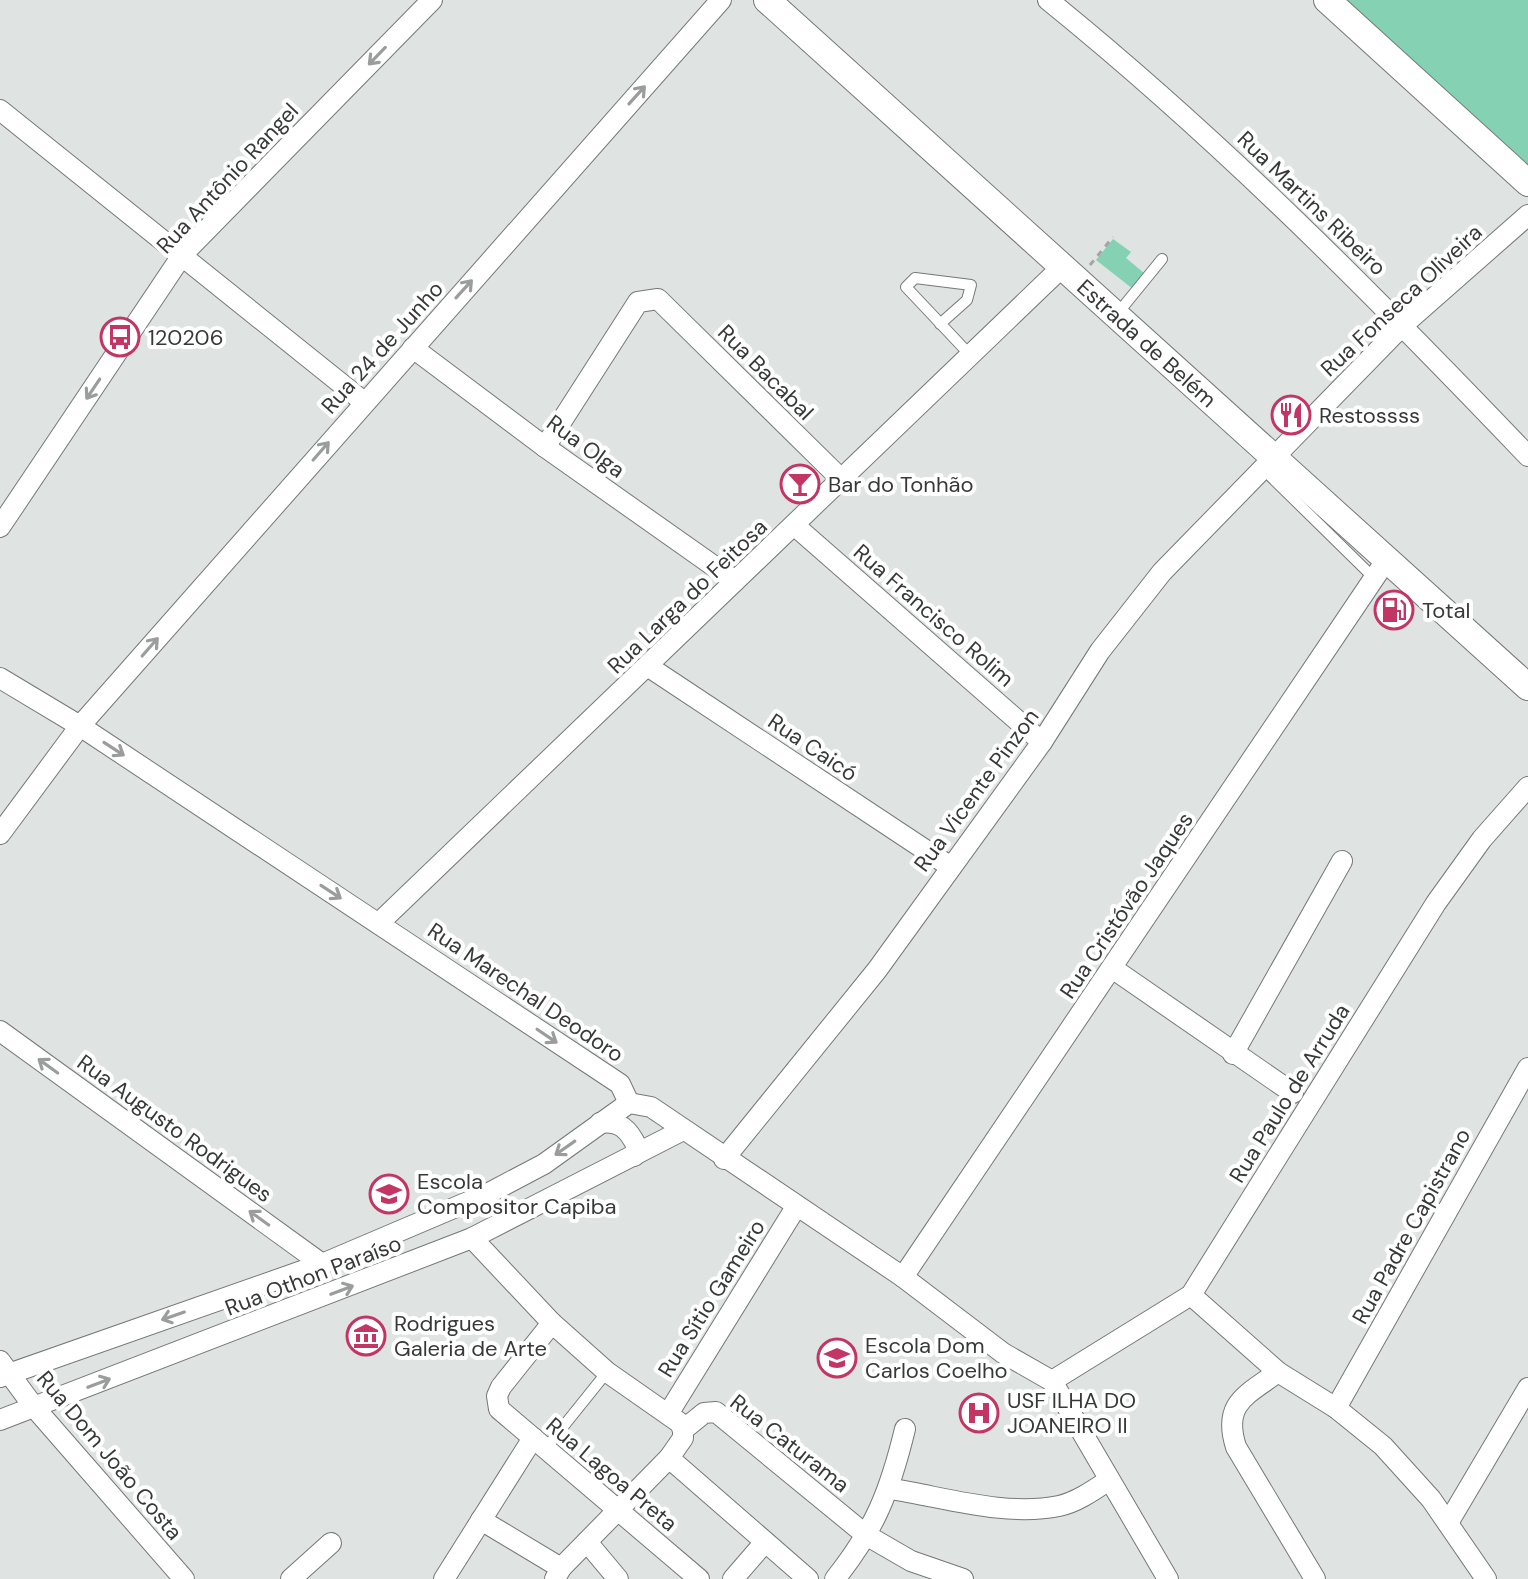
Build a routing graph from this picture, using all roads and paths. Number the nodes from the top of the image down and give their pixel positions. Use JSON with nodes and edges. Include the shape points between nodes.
{"nodes":[{"id":1,"x":432,"y":0,"type":"edge"},
{"id":2,"x":721,"y":0,"type":"edge"},
{"id":3,"x":767,"y":0,"type":"edge"},
{"id":4,"x":1048,"y":0,"type":"edge"},
{"id":5,"x":1327,"y":0,"type":"edge"},
{"id":6,"x":0,"y":110,"type":"edge"},
{"id":7,"x":1528,"y":183,"type":"edge"},
{"id":8,"x":1528,"y":215,"type":"edge"},
{"id":9,"x":1113,"y":237,"type":"dead end"},
{"id":10,"x":183,"y":254,"type":"junction"},
{"id":11,"x":1162,"y":259,"type":"dead end"},
{"id":12,"x":1069,"y":275,"type":"junction"},
{"id":13,"x":1115,"y":317,"type":"junction"},
{"id":14,"x":940,"y":324,"type":"junction"},
{"id":15,"x":1403,"y":325,"type":"junction"},
{"id":16,"x":413,"y":348,"type":"junction"},
{"id":17,"x":972,"y":357,"type":"junction"},
{"id":18,"x":364,"y":402,"type":"junction"},
{"id":19,"x":545,"y":447,"type":"junction"},
{"id":20,"x":1528,"y":456,"type":"edge"},
{"id":21,"x":1269,"y":463,"type":"junction"},
{"id":22,"x":841,"y":479,"type":"junction"},
{"id":23,"x":794,"y":525,"type":"junction"},
{"id":24,"x":0,"y":527,"type":"edge"},
{"id":25,"x":1381,"y":568,"type":"junction"},
{"id":26,"x":735,"y":581,"type":"junction"},
{"id":27,"x":649,"y":667,"type":"junction"},
{"id":28,"x":0,"y":678,"type":"edge"},
{"id":29,"x":1528,"y":687,"type":"edge"},
{"id":30,"x":80,"y":726,"type":"junction"},
{"id":31,"x":1042,"y":742,"type":"junction"},
{"id":32,"x":1528,"y":787,"type":"edge"},
{"id":33,"x":0,"y":834,"type":"edge"},
{"id":34,"x":1342,"y":861,"type":"dead end"},
{"id":35,"x":951,"y":867,"type":"junction"},
{"id":36,"x":379,"y":923,"type":"junction"},
{"id":37,"x":1112,"y":968,"type":"junction"},
{"id":38,"x":0,"y":1031,"type":"edge"},
{"id":39,"x":1233,"y":1054,"type":"junction"},
{"id":40,"x":1528,"y":1068,"type":"edge"},
{"id":41,"x":1293,"y":1093,"type":"dead end"},
{"id":42,"x":629,"y":1103,"type":"junction"},
{"id":43,"x":600,"y":1123,"type":"junction"},
{"id":44,"x":683,"y":1130,"type":"junction"},
{"id":45,"x":634,"y":1156,"type":"junction"},
{"id":46,"x":724,"y":1159,"type":"junction"},
{"id":47,"x":796,"y":1207,"type":"junction"},
{"id":48,"x":472,"y":1238,"type":"junction"},
{"id":49,"x":322,"y":1264,"type":"junction"},
{"id":50,"x":903,"y":1277,"type":"junction"},
{"id":51,"x":1191,"y":1295,"type":"junction"},
{"id":52,"x":552,"y":1323,"type":"junction"},
{"id":53,"x":3,"y":1370,"type":"edge"},
{"id":54,"x":607,"y":1372,"type":"junction"},
{"id":55,"x":1278,"y":1372,"type":"junction"},
{"id":56,"x":1052,"y":1381,"type":"junction"},
{"id":57,"x":1528,"y":1388,"type":"edge"},
{"id":58,"x":34,"y":1407,"type":"junction"},
{"id":59,"x":1336,"y":1408,"type":"junction"},
{"id":60,"x":668,"y":1414,"type":"junction"},
{"id":61,"x":0,"y":1420,"type":"edge"},
{"id":62,"x":905,"y":1429,"type":"dead end"},
{"id":63,"x":683,"y":1430,"type":"junction"},
{"id":64,"x":540,"y":1443,"type":"junction"},
{"id":65,"x":669,"y":1458,"type":"junction"},
{"id":66,"x":1109,"y":1480,"type":"junction"},
{"id":67,"x":891,"y":1489,"type":"junction"},
{"id":68,"x":621,"y":1511,"type":"junction"},
{"id":69,"x":481,"y":1520,"type":"junction"},
{"id":70,"x":1448,"y":1523,"type":"junction"},
{"id":71,"x":866,"y":1535,"type":"junction"},
{"id":72,"x":587,"y":1542,"type":"junction"},
{"id":73,"x":765,"y":1542,"type":"junction"},
{"id":74,"x":331,"y":1543,"type":"dead end"},
{"id":75,"x":558,"y":1573,"type":"edge"},
{"id":76,"x":184,"y":1579,"type":"edge"},
{"id":77,"x":291,"y":1579,"type":"edge"},
{"id":78,"x":444,"y":1579,"type":"edge"},
{"id":79,"x":618,"y":1579,"type":"edge"},
{"id":80,"x":699,"y":1579,"type":"edge"},
{"id":81,"x":733,"y":1579,"type":"edge"},
{"id":82,"x":808,"y":1579,"type":"edge"},
{"id":83,"x":835,"y":1579,"type":"edge"},
{"id":84,"x":963,"y":1579,"type":"edge"},
{"id":85,"x":1168,"y":1579,"type":"edge"},
{"id":86,"x":1315,"y":1579,"type":"edge"},
{"id":87,"x":1486,"y":1579,"type":"edge"}],
"edges":[{"from":1,"to":10,"type":"street","name":"Rua Antônio Rangel","one_way":true},
{"from":16,"to":2,"type":"street","name":"Rua 24 de Junho","one_way":true},
{"from":3,"to":12,"type":"main road","name":"Estrada de Belém"},
{"from":4,"to":15,"type":"street","name":"Rua Martins Ribeiro","via":[[1191,120]]},
{"from":5,"to":7,"type":"main road"},
{"from":6,"to":10,"type":"street"},
{"from":8,"to":15,"type":"street","name":"Rua Fonseca Oliveira"},
{"from":9,"to":12,"type":"path"},
{"from":10,"to":18,"type":"street"},
{"from":10,"to":24,"type":"street","name":"Rua Antônio Rangel","one_way":true},
{"from":11,"to":13,"type":"lane"},
{"from":12,"to":13,"type":"main road","name":"Estrada de Belém"},
{"from":12,"to":17,"type":"street","name":"Rua Larga do Feitosa"},
{"from":13,"to":21,"type":"main road","name":"Estrada de Belém"},
{"from":14,"to":14,"type":"lane","via":[[906,287],[915,278],[971,285],[967,300]]},
{"from":14,"to":17,"type":"lane"},
{"from":15,"to":20,"type":"street","name":"Rua Martins Ribeiro"},
{"from":15,"to":21,"type":"street","name":"Rua Fonseca Oliveira"},
{"from":16,"to":18,"type":"street","name":"Rua 24 de Junho"},
{"from":16,"to":19,"type":"street","name":"Rua Olga"},
{"from":17,"to":22,"type":"street","name":"Rua Larga do Feitosa"},
{"from":30,"to":18,"type":"street","name":"Rua 24 de Junho","one_way":true},
{"from":19,"to":22,"type":"street","name":"Rua Bacabal","via":[[638,302],[658,299]]},
{"from":19,"to":26,"type":"street","name":"Rua Olga"},
{"from":21,"to":25,"type":"main road","name":"Estrada de Belém"},
{"from":21,"to":31,"type":"street","name":"Rua Vicente Pinzon","via":[[1154,582],[1100,651]]},
{"from":22,"to":23,"type":"street","name":"Rua Larga do Feitosa"},
{"from":23,"to":26,"type":"street","name":"Rua Larga do Feitosa"},
{"from":23,"to":31,"type":"street","name":"Rua Francisco Rolim"},
{"from":25,"to":29,"type":"main road","name":"Estrada de Belém"},
{"from":25,"to":37,"type":"street","name":"Rua Cristóvão Jaques"},
{"from":26,"to":27,"type":"street","name":"Rua Larga do Feitosa"},
{"from":27,"to":35,"type":"street","name":"Rua Caicó"},
{"from":27,"to":36,"type":"street","name":"Rua Larga do Feitosa"},
{"from":28,"to":30,"type":"street","name":"Rua Marechal Deodoro"},
{"from":30,"to":33,"type":"street","name":"Rua 24 de Junho"},
{"from":30,"to":36,"type":"street","name":"Rua Marechal Deodoro","one_way":true},
{"from":31,"to":35,"type":"street","name":"Rua Vicente Pinzon"},
{"from":32,"to":51,"type":"street","name":"Rua Paulo de Arruda","via":[[1436,903]]},
{"from":34,"to":39,"type":"street"},
{"from":35,"to":46,"type":"street","name":"Rua Vicente Pinzon","via":[[877,970]]},
{"from":36,"to":42,"type":"street","name":"Rua Marechal Deodoro","one_way":true,"via":[[620,1084]]},
{"from":37,"to":39,"type":"street"},
{"from":37,"to":50,"type":"street","name":"Rua Cristóvão Jaques"},
{"from":49,"to":38,"type":"street","name":"Rua Augusto Rodrigues","one_way":true},
{"from":39,"to":41,"type":"street"},
{"from":40,"to":59,"type":"street","name":"Rua Padre Capistrano"},
{"from":42,"to":43,"type":"street","name":"Rua Othon Paraíso"},
{"from":42,"to":44,"type":"street","name":"Rua Marechal Deodoro","via":[[651,1107]]},
{"from":43,"to":45,"type":"street","via":[[628,1130],[637,1147]]},
{"from":43,"to":49,"type":"street","name":"Rua Othon Paraíso","one_way":true,"via":[[544,1164],[489,1193]]},
{"from":44,"to":45,"type":"street","name":"Rua Othon Paraíso"},
{"from":44,"to":46,"type":"street","name":"Rua Marechal Deodoro"},
{"from":45,"to":48,"type":"street","name":"Rua Othon Paraíso"},
{"from":46,"to":47,"type":"street","name":"Rua Marechal Deodoro"},
{"from":47,"to":50,"type":"street","name":"Rua Marechal Deodoro"},
{"from":47,"to":60,"type":"street","name":"Rua Sítio Gameiro"},
{"from":48,"to":52,"type":"street"},
{"from":58,"to":48,"type":"street","name":"Rua Othon Paraíso","one_way":true},
{"from":49,"to":53,"type":"street","name":"Rua Othon Paraíso","one_way":true},
{"from":50,"to":56,"type":"street","name":"Rua Marechal Deodoro","via":[[1003,1353]]},
{"from":51,"to":55,"type":"street"},
{"from":51,"to":56,"type":"street","name":"Rua Paulo de Arruda"},
{"from":52,"to":54,"type":"street"},
{"from":52,"to":64,"type":"street","name":"Rua Lagoa Preta","via":[[501,1387],[497,1403],[504,1415]]},
{"from":53,"to":58,"type":"street","name":"Rua Dom João Costa"},
{"from":54,"to":60,"type":"street"},
{"from":54,"to":64,"type":"lane"},
{"from":55,"to":59,"type":"street"},
{"from":55,"to":86,"type":"street","via":[[1237,1403],[1229,1428]]},
{"from":56,"to":66,"type":"street"},
{"from":57,"to":70,"type":"street"},
{"from":58,"to":61,"type":"street","name":"Rua Othon Paraíso"},
{"from":58,"to":76,"type":"street","name":"Rua Dom João Costa"},
{"from":59,"to":70,"type":"street","via":[[1383,1446]]},
{"from":60,"to":63,"type":"street"},
{"from":62,"to":67,"type":"street"},
{"from":63,"to":65,"type":"street"},
{"from":63,"to":71,"type":"street","name":"Rua Caturama","via":[[704,1413],[716,1412]]},
{"from":64,"to":68,"type":"street","name":"Rua Lagoa Preta"},
{"from":64,"to":69,"type":"street"},
{"from":65,"to":68,"type":"street"},
{"from":65,"to":73,"type":"street"},
{"from":66,"to":67,"type":"street","via":[[1062,1506],[1038,1509]]},
{"from":66,"to":85,"type":"street"},
{"from":67,"to":71,"type":"street"},
{"from":68,"to":72,"type":"street"},
{"from":68,"to":80,"type":"street","name":"Rua Lagoa Preta"},
{"from":69,"to":75,"type":"street"},
{"from":69,"to":78,"type":"street"},
{"from":70,"to":87,"type":"street"},
{"from":71,"to":83,"type":"street"},
{"from":71,"to":84,"type":"street","via":[[911,1561]]},
{"from":72,"to":75,"type":"street"},
{"from":72,"to":79,"type":"street"},
{"from":73,"to":81,"type":"street"},
{"from":73,"to":82,"type":"street"},
{"from":74,"to":77,"type":"street"}]}
